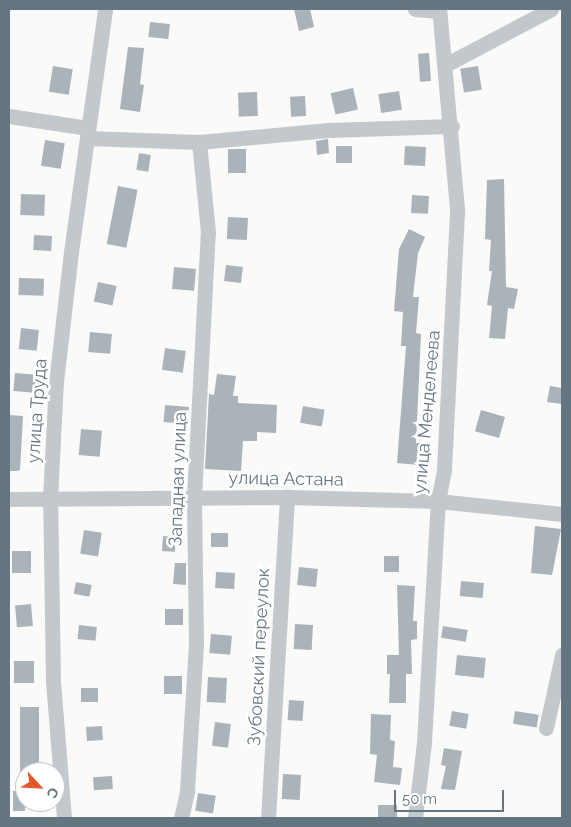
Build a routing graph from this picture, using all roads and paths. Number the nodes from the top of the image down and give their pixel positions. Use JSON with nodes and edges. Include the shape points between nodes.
{"nodes":[{"id":1,"x":105,"y":9,"type":"edge"},
{"id":2,"x":416,"y":9,"type":"edge"},
{"id":3,"x":551,"y":9,"type":"edge"},
{"id":4,"x":439,"y":10,"type":"edge"},
{"id":5,"x":445,"y":65,"type":"junction"},
{"id":6,"x":9,"y":116,"type":"edge"},
{"id":7,"x":452,"y":126,"type":"junction"},
{"id":8,"x":88,"y":133,"type":"junction"},
{"id":9,"x":199,"y":142,"type":"junction"},
{"id":10,"x":194,"y":497,"type":"junction"},
{"id":11,"x":287,"y":497,"type":"junction"},
{"id":12,"x":9,"y":499,"type":"edge"},
{"id":13,"x":50,"y":500,"type":"junction"},
{"id":14,"x":438,"y":501,"type":"junction"},
{"id":15,"x":562,"y":514,"type":"edge"},
{"id":16,"x":562,"y":655,"type":"edge"},
{"id":17,"x":546,"y":728,"type":"dead end"},
{"id":18,"x":64,"y":818,"type":"edge"},
{"id":19,"x":181,"y":818,"type":"edge"},
{"id":20,"x":268,"y":818,"type":"edge"},
{"id":21,"x":415,"y":818,"type":"edge"}],
"edges":[{"from":1,"to":8,"type":"street","name":"улица Труда"},
{"from":2,"to":4,"type":"street"},
{"from":3,"to":5,"type":"street"},
{"from":4,"to":5,"type":"street","name":"улица Менделеева"},
{"from":5,"to":7,"type":"street","name":"улица Менделеева"},
{"from":6,"to":8,"type":"street"},
{"from":7,"to":9,"type":"street","via":[[328,130]]},
{"from":7,"to":14,"type":"street","name":"улица Менделеева","via":[[457,209],[453,324],[444,470]]},
{"from":8,"to":9,"type":"street"},
{"from":8,"to":13,"type":"street","name":"улица Труда","via":[[56,382]]},
{"from":9,"to":10,"type":"street","name":"Западная улица","via":[[208,232]]},
{"from":10,"to":11,"type":"street","name":"улица Астана"},
{"from":10,"to":13,"type":"street","name":"улица Астана"},
{"from":10,"to":19,"type":"street","name":"Западная улица","via":[[196,642],[187,791]]},
{"from":11,"to":14,"type":"street","name":"улица Астана"},
{"from":11,"to":20,"type":"street","name":"Зубовский переулок"},
{"from":12,"to":13,"type":"street","name":"улица Астана"},
{"from":13,"to":18,"type":"street","name":"улица Труда","via":[[53,681]]},
{"from":14,"to":15,"type":"street","name":"улица Астана"},
{"from":14,"to":21,"type":"street","name":"улица Менделеева","via":[[424,742]]},
{"from":16,"to":17,"type":"street"}]}
